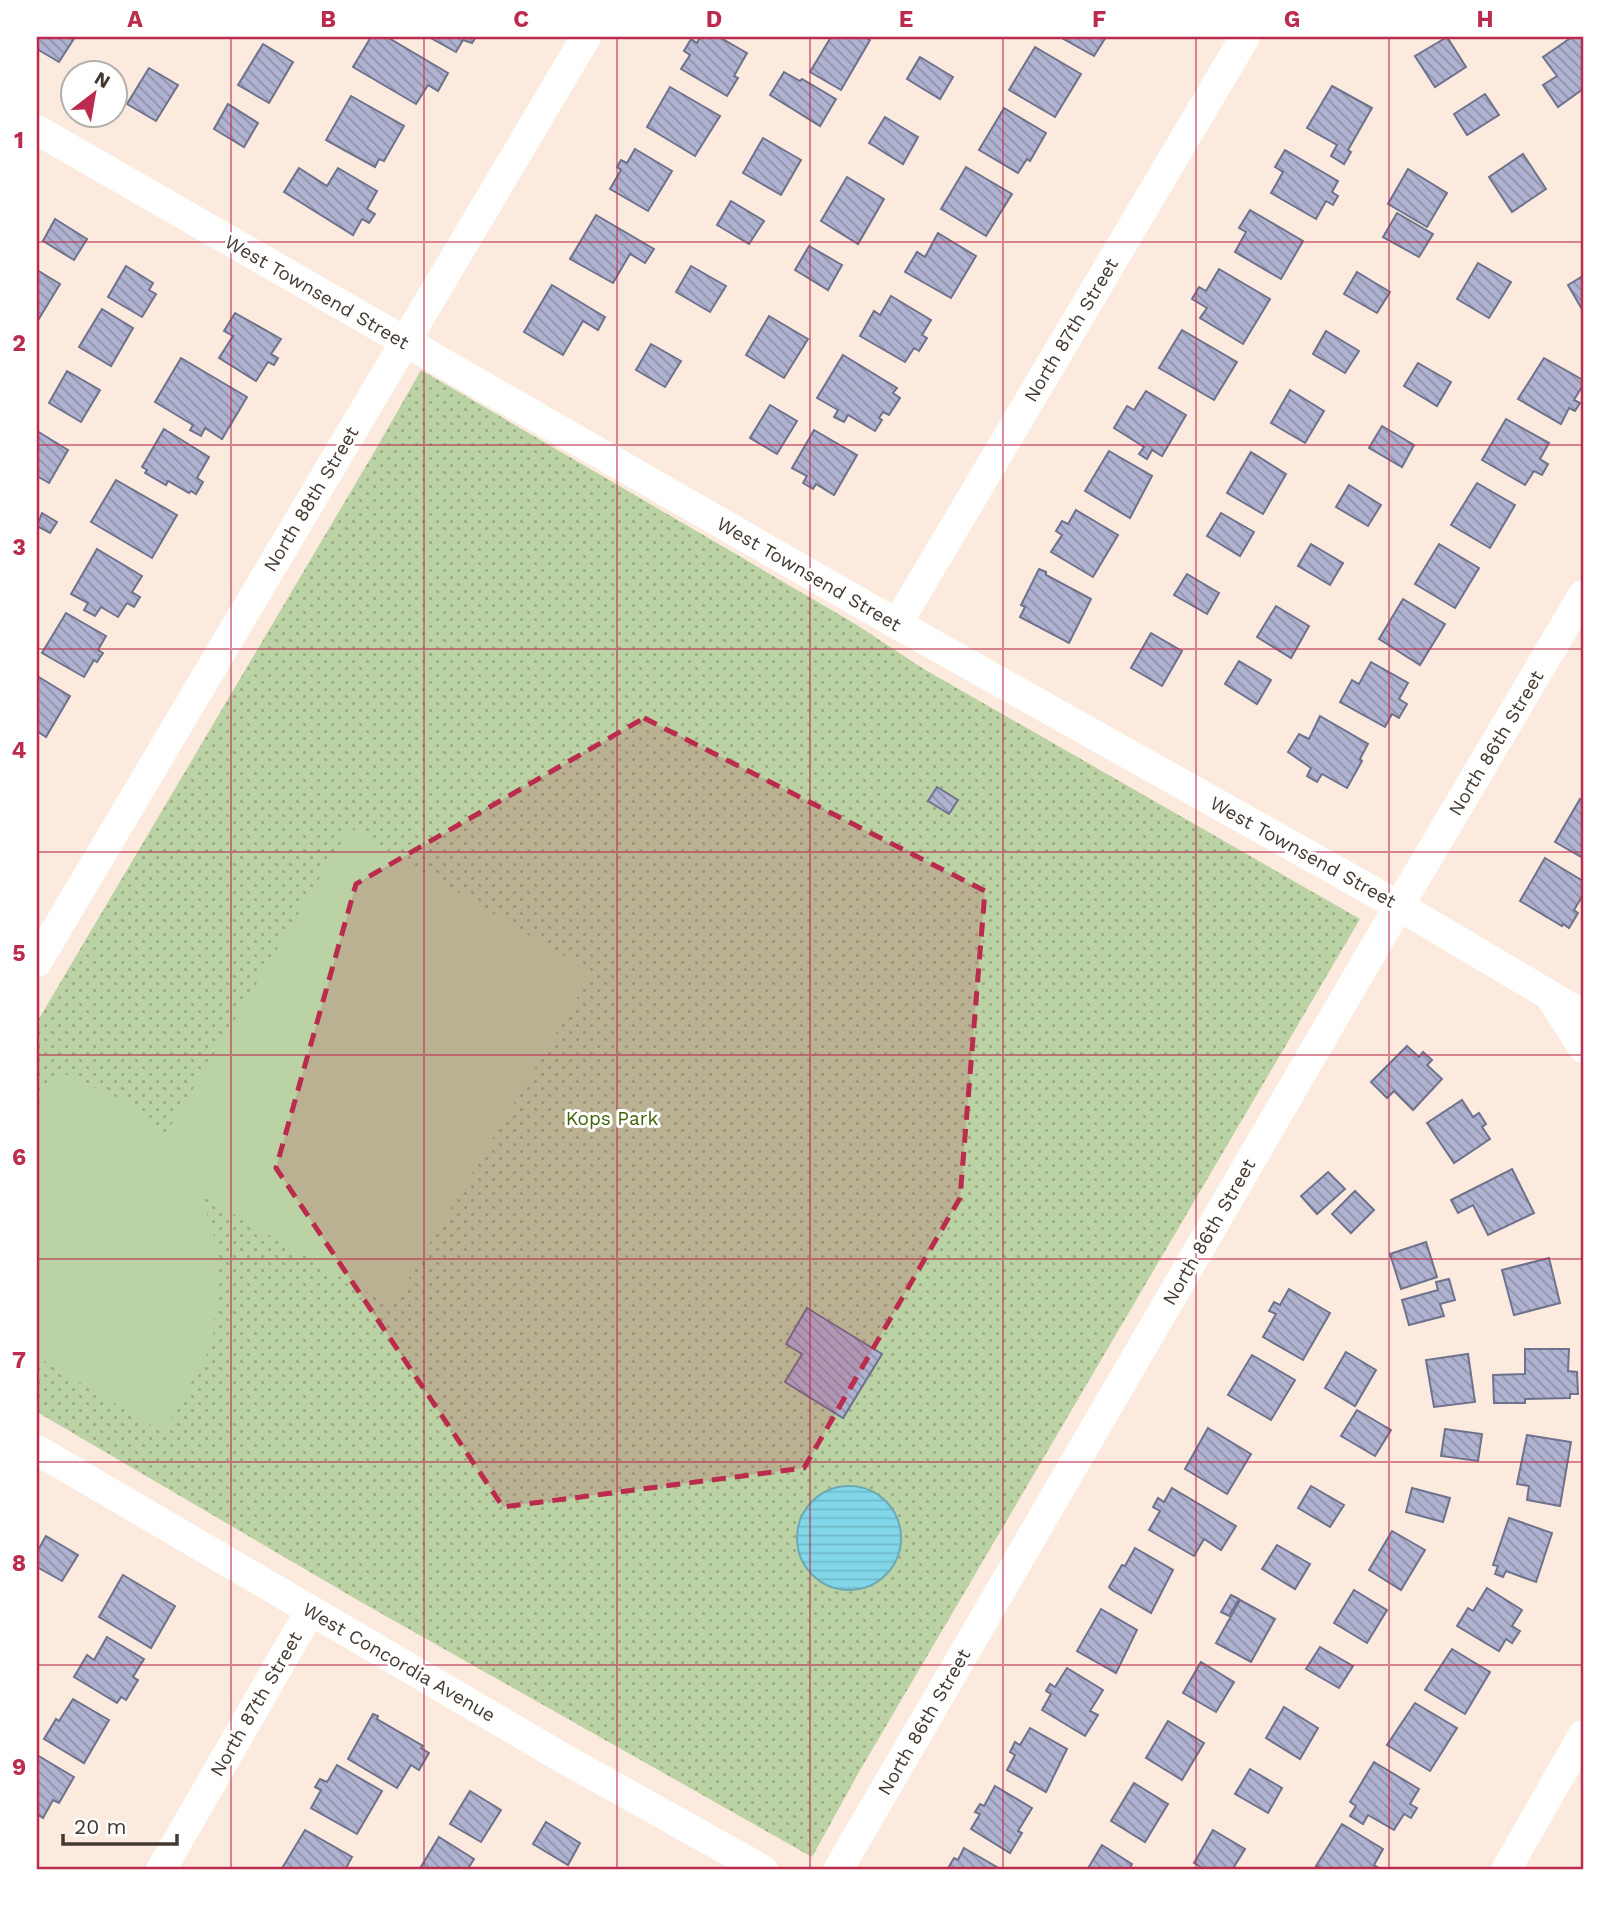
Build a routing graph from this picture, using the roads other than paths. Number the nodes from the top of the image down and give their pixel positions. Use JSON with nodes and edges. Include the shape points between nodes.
{"nodes":[{"id":1,"x":586,"y":37,"type":"edge"},
{"id":2,"x":1245,"y":37,"type":"edge"},
{"id":3,"x":37,"y":130,"type":"edge"},
{"id":4,"x":404,"y":341,"type":"junction"},
{"id":5,"x":1583,"y":595,"type":"edge"},
{"id":6,"x":897,"y":624,"type":"junction"},
{"id":7,"x":1399,"y":906,"type":"junction"},
{"id":8,"x":37,"y":962,"type":"edge"},
{"id":9,"x":1550,"y":995,"type":"junction"},
{"id":10,"x":1583,"y":1015,"type":"edge"},
{"id":11,"x":1583,"y":1048,"type":"edge"},
{"id":12,"x":37,"y":1450,"type":"edge"},
{"id":13,"x":310,"y":1611,"type":"junction"},
{"id":14,"x":1583,"y":1735,"type":"edge"},
{"id":15,"x":161,"y":1870,"type":"edge"},
{"id":16,"x":763,"y":1870,"type":"edge"},
{"id":17,"x":838,"y":1870,"type":"edge"},
{"id":18,"x":1506,"y":1870,"type":"edge"}],
"edges":[{"from":1,"to":4,"type":"street","name":"North 88th Street"},
{"from":2,"to":6,"type":"street","name":"North 87th Street"},
{"from":3,"to":4,"type":"street","name":"West Townsend Street"},
{"from":4,"to":6,"type":"street","name":"West Townsend Street"},
{"from":4,"to":8,"type":"street","name":"North 88th Street"},
{"from":5,"to":7,"type":"street","name":"North 86th Street"},
{"from":6,"to":7,"type":"street","name":"West Townsend Street"},
{"from":7,"to":9,"type":"street","name":"West Townsend Street"},
{"from":7,"to":17,"type":"street","name":"North 86th Street"},
{"from":9,"to":10,"type":"street","name":"West Townsend Street"},
{"from":9,"to":11,"type":"street"},
{"from":12,"to":13,"type":"street","name":"West Concordia Avenue"},
{"from":13,"to":15,"type":"street","name":"North 87th Street"},
{"from":13,"to":16,"type":"street","name":"West Concordia Avenue"},
{"from":14,"to":18,"type":"street"}]}
